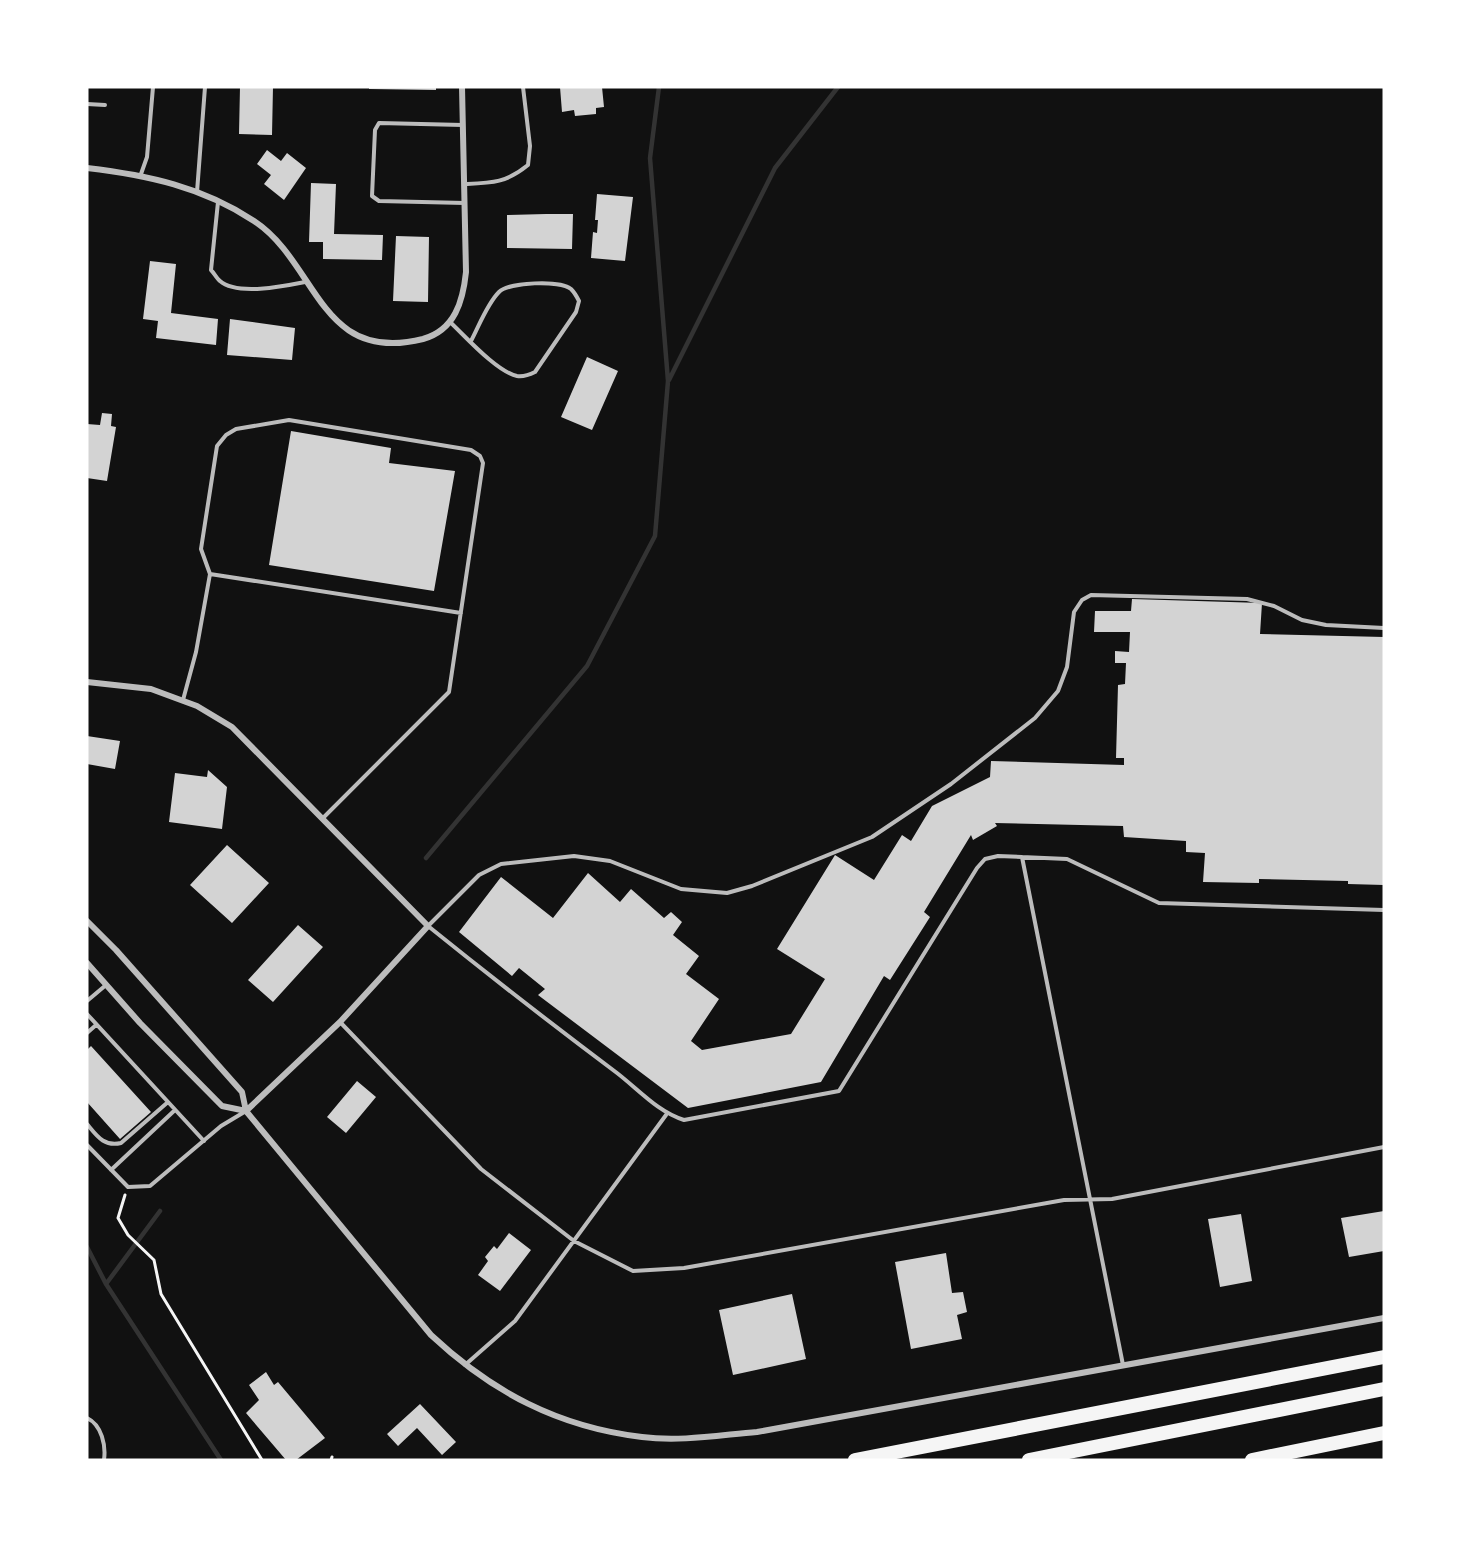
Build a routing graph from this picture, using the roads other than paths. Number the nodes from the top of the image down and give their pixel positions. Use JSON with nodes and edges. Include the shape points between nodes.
{"nodes":[{"id":1,"x":153,"y":87,"type":"edge"},
{"id":2,"x":205,"y":87,"type":"edge"},
{"id":3,"x":462,"y":87,"type":"edge"},
{"id":4,"x":524,"y":87,"type":"edge"},
{"id":5,"x":87,"y":104,"type":"edge"},
{"id":6,"x":105,"y":105,"type":"dead end"},
{"id":7,"x":464,"y":125,"type":"junction"},
{"id":8,"x":87,"y":168,"type":"edge"},
{"id":9,"x":141,"y":174,"type":"junction"},
{"id":10,"x":465,"y":184,"type":"junction"},
{"id":11,"x":197,"y":192,"type":"junction"},
{"id":12,"x":219,"y":202,"type":"junction"},
{"id":13,"x":465,"y":203,"type":"junction"},
{"id":14,"x":305,"y":282,"type":"junction"},
{"id":15,"x":450,"y":322,"type":"junction"},
{"id":16,"x":471,"y":340,"type":"junction"},
{"id":17,"x":210,"y":574,"type":"junction"},
{"id":18,"x":461,"y":613,"type":"junction"},
{"id":19,"x":1384,"y":628,"type":"edge"},
{"id":20,"x":87,"y":682,"type":"edge"},
{"id":21,"x":182,"y":701,"type":"junction"},
{"id":22,"x":323,"y":818,"type":"junction"},
{"id":23,"x":1022,"y":857,"type":"junction"},
{"id":24,"x":1384,"y":910,"type":"edge"},
{"id":25,"x":87,"y":921,"type":"edge"},
{"id":26,"x":428,"y":926,"type":"junction"},
{"id":27,"x":87,"y":963,"type":"edge"},
{"id":28,"x":107,"y":985,"type":"junction"},
{"id":29,"x":87,"y":1001,"type":"edge"},
{"id":30,"x":87,"y":1014,"type":"edge"},
{"id":31,"x":340,"y":1022,"type":"junction"},
{"id":32,"x":96,"y":1025,"type":"junction"},
{"id":33,"x":87,"y":1033,"type":"edge"},
{"id":34,"x":168,"y":1102,"type":"junction"},
{"id":35,"x":175,"y":1110,"type":"junction"},
{"id":36,"x":246,"y":1111,"type":"junction"},
{"id":37,"x":666,"y":1115,"type":"junction"},
{"id":38,"x":87,"y":1124,"type":"edge"},
{"id":39,"x":204,"y":1141,"type":"junction"},
{"id":40,"x":87,"y":1145,"type":"edge"},
{"id":41,"x":1384,"y":1148,"type":"edge"},
{"id":42,"x":111,"y":1170,"type":"junction"},
{"id":43,"x":1091,"y":1201,"type":"junction"},
{"id":44,"x":574,"y":1241,"type":"junction"},
{"id":45,"x":1384,"y":1318,"type":"edge"},
{"id":46,"x":1384,"y":1357,"type":"edge"},
{"id":47,"x":464,"y":1366,"type":"junction"},
{"id":48,"x":1124,"y":1366,"type":"junction"},
{"id":49,"x":1384,"y":1389,"type":"edge"},
{"id":50,"x":87,"y":1418,"type":"edge"},
{"id":51,"x":1384,"y":1433,"type":"edge"},
{"id":52,"x":879,"y":1455,"type":"junction"},
{"id":53,"x":104,"y":1460,"type":"edge"},
{"id":54,"x":840,"y":1460,"type":"edge"},
{"id":55,"x":855,"y":1460,"type":"edge"},
{"id":56,"x":1029,"y":1460,"type":"edge"},
{"id":57,"x":1252,"y":1460,"type":"edge"}],
"edges":[{"from":1,"to":9,"type":"lane","via":[[147,157]]},
{"from":2,"to":11,"type":"lane"},
{"from":3,"to":7,"type":"street"},
{"from":4,"to":10,"type":"lane","via":[[528,165],[512,178]]},
{"from":5,"to":6,"type":"lane"},
{"from":7,"to":10,"type":"street"},
{"from":7,"to":13,"type":"lane","via":[[379,123],[375,130],[372,196],[379,201]]},
{"from":8,"to":9,"type":"street"},
{"from":9,"to":11,"type":"street"},
{"from":10,"to":13,"type":"street"},
{"from":11,"to":12,"type":"street"},
{"from":12,"to":14,"type":"street","via":[[271,233]]},
{"from":12,"to":14,"type":"lane","via":[[211,270],[220,282],[236,288],[273,288]]},
{"from":13,"to":15,"type":"street","via":[[465,282],[462,302]]},
{"from":14,"to":15,"type":"street","via":[[335,320],[349,331],[375,341],[401,344],[431,337]]},
{"from":15,"to":16,"type":"lane"},
{"from":16,"to":16,"type":"lane","via":[[504,370],[525,376],[535,372],[576,312],[579,301],[572,290],[561,285],[506,287]]},
{"from":17,"to":18,"type":"lane"},
{"from":17,"to":18,"type":"lane","via":[[201,549],[217,446],[236,429],[289,420],[471,450],[480,456],[483,463]]},
{"from":17,"to":21,"type":"lane","via":[[196,652]]},
{"from":18,"to":22,"type":"lane","via":[[449,692]]},
{"from":19,"to":26,"type":"lane","via":[[1302,620],[1274,606],[1247,599],[1091,595],[1074,612],[1067,667],[1058,691],[1035,718],[951,784],[872,837],[727,893],[681,889],[610,861],[574,856],[501,864],[479,875]]},
{"from":20,"to":21,"type":"street","via":[[151,689]]},
{"from":21,"to":22,"type":"street","via":[[232,727]]},
{"from":22,"to":26,"type":"street"},
{"from":23,"to":24,"type":"lane","via":[[1067,859],[1158,903]]},
{"from":23,"to":37,"type":"lane","via":[[985,859],[977,868],[839,1091],[684,1120]]},
{"from":23,"to":43,"type":"lane"},
{"from":25,"to":36,"type":"street","via":[[242,1092]]},
{"from":26,"to":31,"type":"street"},
{"from":26,"to":37,"type":"lane"},
{"from":27,"to":28,"type":"street"},
{"from":28,"to":29,"type":"lane"},
{"from":28,"to":36,"type":"street","via":[[222,1106]]},
{"from":30,"to":32,"type":"lane"},
{"from":31,"to":36,"type":"street"},
{"from":31,"to":44,"type":"lane","via":[[481,1169]]},
{"from":32,"to":33,"type":"lane"},
{"from":32,"to":34,"type":"lane"},
{"from":34,"to":35,"type":"lane"},
{"from":34,"to":38,"type":"lane","via":[[121,1143],[112,1146]]},
{"from":35,"to":39,"type":"lane"},
{"from":35,"to":42,"type":"lane"},
{"from":36,"to":39,"type":"lane"},
{"from":36,"to":47,"type":"street","via":[[431,1335]]},
{"from":37,"to":44,"type":"lane"},
{"from":39,"to":42,"type":"lane","via":[[150,1186],[128,1187]]},
{"from":40,"to":42,"type":"lane"},
{"from":41,"to":43,"type":"lane"},
{"from":43,"to":44,"type":"lane","via":[[1064,1200],[681,1269],[633,1271]]},
{"from":43,"to":48,"type":"lane"},
{"from":44,"to":47,"type":"lane","via":[[515,1321]]},
{"from":45,"to":48,"type":"street"},
{"from":46,"to":52,"type":"highway"},
{"from":47,"to":48,"type":"street","via":[[510,1396],[556,1415],[643,1437],[676,1438],[808,1424]]},
{"from":49,"to":56,"type":"highway"},
{"from":50,"to":53,"type":"lane","via":[[106,1444]]},
{"from":51,"to":57,"type":"highway"},
{"from":52,"to":54,"type":"highway"},
{"from":52,"to":55,"type":"highway"}]}
